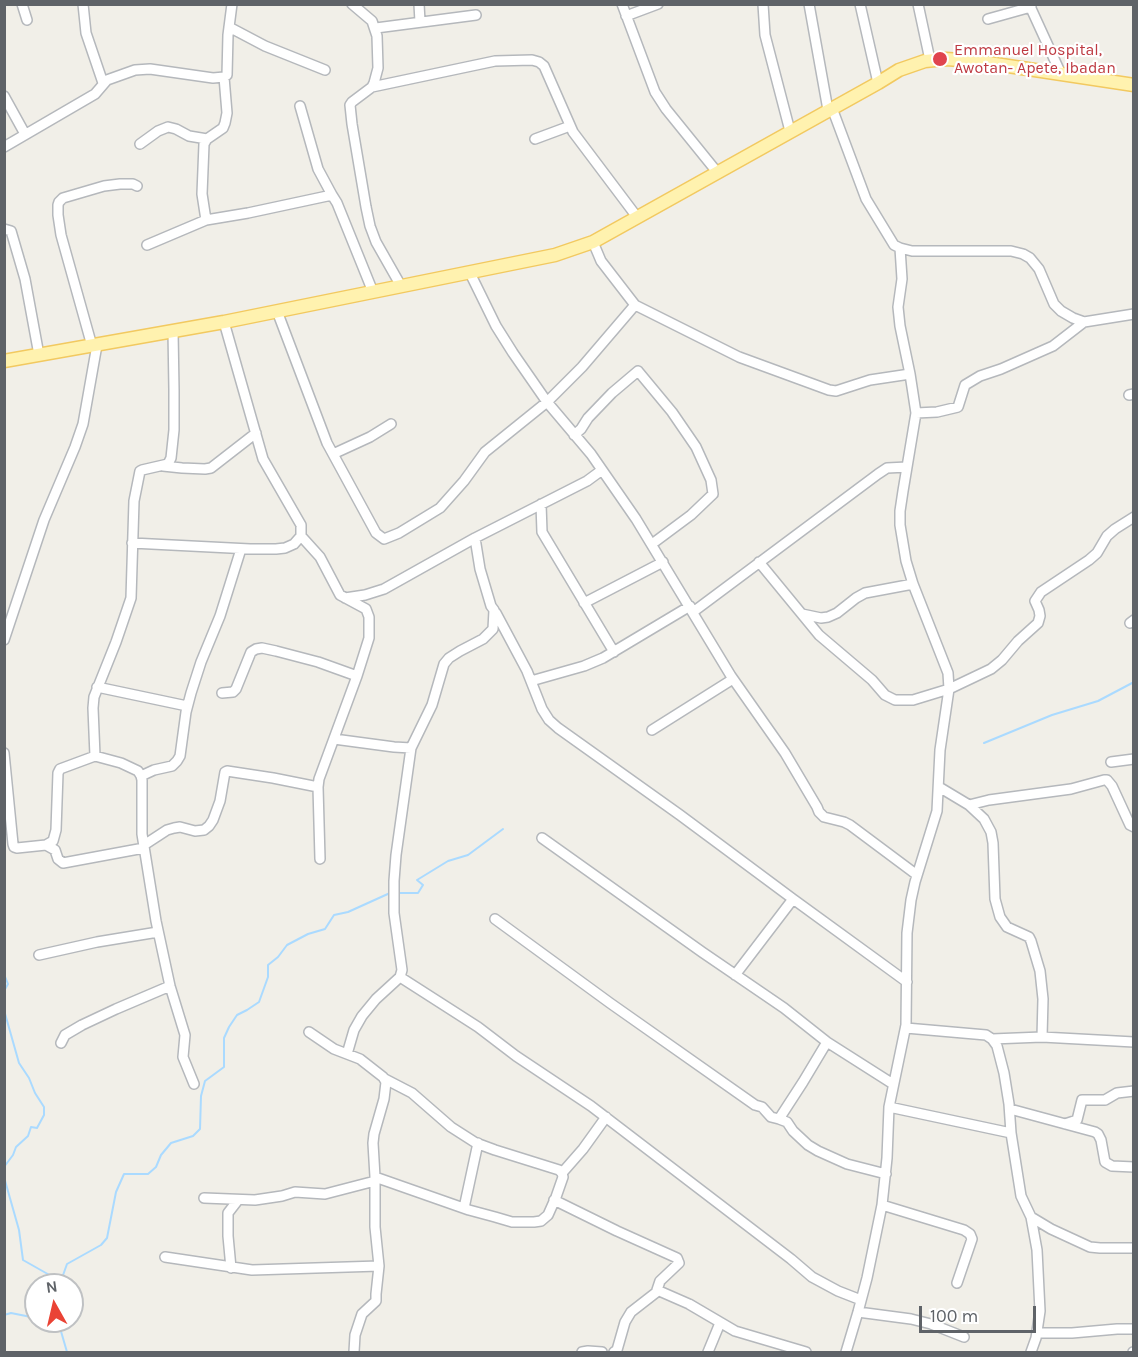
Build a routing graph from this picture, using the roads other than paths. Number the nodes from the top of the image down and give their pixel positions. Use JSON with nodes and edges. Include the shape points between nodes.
{"nodes":[{"id":1,"x":21,"y":4,"type":"edge"},
{"id":2,"x":83,"y":4,"type":"edge"},
{"id":3,"x":232,"y":4,"type":"edge"},
{"id":4,"x":352,"y":4,"type":"edge"},
{"id":5,"x":419,"y":4,"type":"edge"},
{"id":6,"x":622,"y":4,"type":"edge"},
{"id":7,"x":658,"y":4,"type":"edge"},
{"id":8,"x":763,"y":4,"type":"edge"},
{"id":9,"x":809,"y":4,"type":"edge"},
{"id":10,"x":860,"y":4,"type":"edge"},
{"id":11,"x":918,"y":4,"type":"edge"},
{"id":12,"x":1030,"y":6,"type":"edge"},
{"id":13,"x":476,"y":15,"type":"dead end"},
{"id":14,"x":626,"y":16,"type":"junction"},
{"id":15,"x":988,"y":19,"type":"dead end"},
{"id":16,"x":27,"y":20,"type":"dead end"},
{"id":17,"x":420,"y":22,"type":"junction"},
{"id":18,"x":229,"y":27,"type":"junction"},
{"id":19,"x":375,"y":28,"type":"junction"},
{"id":20,"x":930,"y":60,"type":"junction"},
{"id":21,"x":325,"y":70,"type":"dead end"},
{"id":22,"x":1061,"y":74,"type":"junction"},
{"id":23,"x":224,"y":77,"type":"junction"},
{"id":24,"x":103,"y":83,"type":"junction"},
{"id":25,"x":878,"y":83,"type":"junction"},
{"id":26,"x":1134,"y":85,"type":"edge"},
{"id":27,"x":372,"y":87,"type":"junction"},
{"id":28,"x":4,"y":96,"type":"edge"},
{"id":29,"x":300,"y":106,"type":"dead end"},
{"id":30,"x":830,"y":109,"type":"junction"},
{"id":31,"x":570,"y":126,"type":"junction"},
{"id":32,"x":790,"y":131,"type":"junction"},
{"id":33,"x":25,"y":134,"type":"junction"},
{"id":34,"x":207,"y":139,"type":"junction"},
{"id":35,"x":535,"y":140,"type":"dead end"},
{"id":36,"x":140,"y":144,"type":"dead end"},
{"id":37,"x":4,"y":147,"type":"edge"},
{"id":38,"x":717,"y":172,"type":"junction"},
{"id":39,"x":137,"y":186,"type":"dead end"},
{"id":40,"x":332,"y":195,"type":"junction"},
{"id":41,"x":637,"y":217,"type":"junction"},
{"id":42,"x":206,"y":220,"type":"junction"},
{"id":43,"x":4,"y":229,"type":"edge"},
{"id":44,"x":593,"y":242,"type":"junction"},
{"id":45,"x":147,"y":245,"type":"dead end"},
{"id":46,"x":900,"y":248,"type":"junction"},
{"id":47,"x":470,"y":273,"type":"junction"},
{"id":48,"x":401,"y":286,"type":"junction"},
{"id":49,"x":374,"y":292,"type":"junction"},
{"id":50,"x":635,"y":305,"type":"junction"},
{"id":51,"x":277,"y":311,"type":"junction"},
{"id":52,"x":1134,"y":314,"type":"edge"},
{"id":53,"x":224,"y":321,"type":"junction"},
{"id":54,"x":1084,"y":322,"type":"junction"},
{"id":55,"x":172,"y":331,"type":"junction"},
{"id":56,"x":94,"y":345,"type":"junction"},
{"id":57,"x":39,"y":355,"type":"junction"},
{"id":58,"x":4,"y":361,"type":"edge"},
{"id":59,"x":910,"y":374,"type":"junction"},
{"id":60,"x":547,"y":402,"type":"junction"},
{"id":61,"x":916,"y":413,"type":"junction"},
{"id":62,"x":391,"y":424,"type":"dead end"},
{"id":63,"x":256,"y":433,"type":"junction"},
{"id":64,"x":573,"y":435,"type":"junction"},
{"id":65,"x":333,"y":454,"type":"junction"},
{"id":66,"x":161,"y":466,"type":"junction"},
{"id":67,"x":907,"y":467,"type":"junction"},
{"id":68,"x":602,"y":470,"type":"junction"},
{"id":69,"x":541,"y":504,"type":"junction"},
{"id":70,"x":1134,"y":517,"type":"edge"},
{"id":71,"x":301,"y":536,"type":"junction"},
{"id":72,"x":476,"y":538,"type":"junction"},
{"id":73,"x":132,"y":543,"type":"junction"},
{"id":74,"x":652,"y":544,"type":"junction"},
{"id":75,"x":241,"y":549,"type":"junction"},
{"id":76,"x":663,"y":562,"type":"junction"},
{"id":77,"x":759,"y":562,"type":"junction"},
{"id":78,"x":913,"y":584,"type":"junction"},
{"id":79,"x":345,"y":598,"type":"junction"},
{"id":80,"x":584,"y":603,"type":"junction"},
{"id":81,"x":692,"y":609,"type":"junction"},
{"id":82,"x":494,"y":610,"type":"junction"},
{"id":83,"x":802,"y":614,"type":"junction"},
{"id":84,"x":4,"y":640,"type":"edge"},
{"id":85,"x":614,"y":652,"type":"junction"},
{"id":86,"x":357,"y":676,"type":"junction"},
{"id":87,"x":733,"y":678,"type":"junction"},
{"id":88,"x":531,"y":681,"type":"junction"},
{"id":89,"x":97,"y":687,"type":"junction"},
{"id":90,"x":949,"y":689,"type":"junction"},
{"id":91,"x":222,"y":693,"type":"dead end"},
{"id":92,"x":188,"y":706,"type":"junction"},
{"id":93,"x":652,"y":730,"type":"dead end"},
{"id":94,"x":334,"y":739,"type":"junction"},
{"id":95,"x":411,"y":748,"type":"junction"},
{"id":96,"x":4,"y":753,"type":"edge"},
{"id":97,"x":95,"y":756,"type":"junction"},
{"id":98,"x":1134,"y":759,"type":"edge"},
{"id":99,"x":1110,"y":762,"type":"dead end"},
{"id":100,"x":141,"y":776,"type":"junction"},
{"id":101,"x":318,"y":787,"type":"junction"},
{"id":102,"x":939,"y":787,"type":"junction"},
{"id":103,"x":969,"y":805,"type":"junction"},
{"id":104,"x":1134,"y":827,"type":"edge"},
{"id":105,"x":542,"y":838,"type":"dead end"},
{"id":106,"x":46,"y":845,"type":"junction"},
{"id":107,"x":144,"y":846,"type":"junction"},
{"id":108,"x":320,"y":859,"type":"dead end"},
{"id":109,"x":917,"y":875,"type":"junction"},
{"id":110,"x":793,"y":899,"type":"junction"},
{"id":111,"x":495,"y":919,"type":"dead end"},
{"id":112,"x":158,"y":932,"type":"junction"},
{"id":113,"x":39,"y":955,"type":"dead end"},
{"id":114,"x":735,"y":975,"type":"junction"},
{"id":115,"x":400,"y":977,"type":"junction"},
{"id":116,"x":907,"y":982,"type":"junction"},
{"id":117,"x":170,"y":986,"type":"junction"},
{"id":118,"x":906,"y":1028,"type":"junction"},
{"id":119,"x":309,"y":1032,"type":"dead end"},
{"id":120,"x":1042,"y":1037,"type":"junction"},
{"id":121,"x":992,"y":1039,"type":"junction"},
{"id":122,"x":827,"y":1042,"type":"junction"},
{"id":123,"x":1134,"y":1042,"type":"edge"},
{"id":124,"x":61,"y":1043,"type":"dead end"},
{"id":125,"x":347,"y":1054,"type":"junction"},
{"id":126,"x":385,"y":1079,"type":"junction"},
{"id":127,"x":194,"y":1084,"type":"dead end"},
{"id":128,"x":893,"y":1084,"type":"junction"},
{"id":129,"x":1134,"y":1091,"type":"edge"},
{"id":130,"x":889,"y":1107,"type":"junction"},
{"id":131,"x":1010,"y":1110,"type":"junction"},
{"id":132,"x":606,"y":1117,"type":"junction"},
{"id":133,"x":779,"y":1119,"type":"junction"},
{"id":134,"x":1065,"y":1124,"type":"junction"},
{"id":135,"x":1011,"y":1133,"type":"junction"},
{"id":136,"x":478,"y":1143,"type":"junction"},
{"id":137,"x":1134,"y":1167,"type":"edge"},
{"id":138,"x":562,"y":1173,"type":"junction"},
{"id":139,"x":886,"y":1174,"type":"junction"},
{"id":140,"x":375,"y":1179,"type":"junction"},
{"id":141,"x":204,"y":1198,"type":"dead end"},
{"id":142,"x":238,"y":1200,"type":"junction"},
{"id":143,"x":554,"y":1200,"type":"junction"},
{"id":144,"x":882,"y":1205,"type":"junction"},
{"id":145,"x":464,"y":1208,"type":"junction"},
{"id":146,"x":1031,"y":1217,"type":"junction"},
{"id":147,"x":1134,"y":1248,"type":"edge"},
{"id":148,"x":165,"y":1257,"type":"dead end"},
{"id":149,"x":379,"y":1266,"type":"junction"},
{"id":150,"x":231,"y":1268,"type":"junction"},
{"id":151,"x":957,"y":1283,"type":"dead end"},
{"id":152,"x":658,"y":1291,"type":"junction"},
{"id":153,"x":861,"y":1300,"type":"junction"},
{"id":154,"x":858,"y":1312,"type":"junction"},
{"id":155,"x":720,"y":1323,"type":"junction"},
{"id":156,"x":1134,"y":1329,"type":"edge"},
{"id":157,"x":1037,"y":1333,"type":"junction"},
{"id":158,"x":964,"y":1337,"type":"dead end"},
{"id":159,"x":354,"y":1353,"type":"edge"},
{"id":160,"x":582,"y":1353,"type":"edge"},
{"id":161,"x":602,"y":1353,"type":"edge"},
{"id":162,"x":614,"y":1353,"type":"edge"},
{"id":163,"x":708,"y":1353,"type":"edge"},
{"id":164,"x":806,"y":1353,"type":"edge"},
{"id":165,"x":846,"y":1353,"type":"edge"},
{"id":166,"x":1031,"y":1353,"type":"edge"}],
"edges":[{"from":1,"to":16,"type":"street"},
{"from":2,"to":24,"type":"street","via":[[86,33]]},
{"from":3,"to":18,"type":"street"},
{"from":4,"to":19,"type":"street","via":[[367,15]]},
{"from":5,"to":17,"type":"street"},
{"from":6,"to":14,"type":"street"},
{"from":7,"to":14,"type":"street"},
{"from":8,"to":32,"type":"street","via":[[765,34]]},
{"from":9,"to":30,"type":"street"},
{"from":10,"to":25,"type":"street"},
{"from":11,"to":20,"type":"street"},
{"from":12,"to":15,"type":"street"},
{"from":12,"to":22,"type":"street"},
{"from":13,"to":17,"type":"street"},
{"from":14,"to":38,"type":"street","via":[[655,92]]},
{"from":17,"to":19,"type":"street"},
{"from":18,"to":21,"type":"street"},
{"from":18,"to":23,"type":"street"},
{"from":19,"to":27,"type":"street","via":[[378,68]]},
{"from":20,"to":22,"type":"main road","via":[[975,61]]},
{"from":20,"to":25,"type":"main road","via":[[899,70]]},
{"from":22,"to":26,"type":"main road"},
{"from":23,"to":24,"type":"street","via":[[150,69],[135,70]]},
{"from":23,"to":34,"type":"street","via":[[224,128]]},
{"from":24,"to":33,"type":"street","via":[[94,93]]},
{"from":25,"to":30,"type":"main road"},
{"from":27,"to":31,"type":"street","via":[[495,61],[532,60],[544,66]]},
{"from":27,"to":48,"type":"street","via":[[352,102],[352,124],[370,226]]},
{"from":28,"to":33,"type":"street"},
{"from":29,"to":40,"type":"street","via":[[320,176]]},
{"from":30,"to":32,"type":"main road"},
{"from":30,"to":46,"type":"street","via":[[866,199],[894,245]]},
{"from":31,"to":35,"type":"street"},
{"from":31,"to":41,"type":"street"},
{"from":32,"to":38,"type":"main road"},
{"from":33,"to":37,"type":"street"},
{"from":34,"to":36,"type":"street","via":[[168,127]]},
{"from":34,"to":42,"type":"street","via":[[202,194]]},
{"from":38,"to":41,"type":"main road"},
{"from":39,"to":56,"type":"street","via":[[104,186],[63,198],[58,205],[61,235]]},
{"from":40,"to":42,"type":"street"},
{"from":40,"to":49,"type":"street"},
{"from":41,"to":44,"type":"main road"},
{"from":42,"to":45,"type":"street"},
{"from":43,"to":57,"type":"street","via":[[11,231],[25,279]]},
{"from":44,"to":47,"type":"main road","via":[[555,255]]},
{"from":44,"to":50,"type":"street","via":[[601,261]]},
{"from":46,"to":54,"type":"street","via":[[1023,254],[1039,269],[1054,304]]},
{"from":46,"to":59,"type":"street","via":[[902,279],[898,307]]},
{"from":47,"to":48,"type":"main road"},
{"from":47,"to":60,"type":"street","via":[[496,326]]},
{"from":48,"to":49,"type":"main road"},
{"from":49,"to":51,"type":"main road"},
{"from":50,"to":59,"type":"street","via":[[739,357],[829,390]]},
{"from":50,"to":60,"type":"street"},
{"from":51,"to":53,"type":"main road"},
{"from":51,"to":65,"type":"street"},
{"from":52,"to":54,"type":"street"},
{"from":53,"to":55,"type":"main road"},
{"from":53,"to":63,"type":"street"},
{"from":54,"to":61,"type":"street","via":[[1053,346],[965,386],[958,406]]},
{"from":55,"to":56,"type":"main road"},
{"from":55,"to":66,"type":"street","via":[[174,430],[170,462]]},
{"from":56,"to":57,"type":"main road"},
{"from":56,"to":84,"type":"street","via":[[83,424],[44,520]]},
{"from":57,"to":58,"type":"main road"},
{"from":59,"to":61,"type":"street"},
{"from":60,"to":64,"type":"street"},
{"from":60,"to":65,"type":"street","via":[[485,452],[440,508],[388,538],[376,533]]},
{"from":61,"to":67,"type":"street"},
{"from":62,"to":65,"type":"street"},
{"from":63,"to":66,"type":"street","via":[[211,468]]},
{"from":63,"to":71,"type":"street","via":[[263,459],[301,525]]},
{"from":64,"to":68,"type":"street"},
{"from":64,"to":74,"type":"street","via":[[638,371],[672,412],[696,447],[713,494]]},
{"from":66,"to":73,"type":"street","via":[[140,471]]},
{"from":67,"to":77,"type":"street","via":[[887,468]]},
{"from":67,"to":78,"type":"street","via":[[900,525]]},
{"from":68,"to":69,"type":"street"},
{"from":68,"to":74,"type":"street"},
{"from":69,"to":72,"type":"street"},
{"from":69,"to":80,"type":"street","via":[[542,532]]},
{"from":70,"to":90,"type":"street","via":[[1114,529],[1089,560],[1041,592],[1035,601],[1038,623],[1002,660]]},
{"from":71,"to":75,"type":"street","via":[[285,548]]},
{"from":71,"to":79,"type":"street","via":[[320,557],[336,590]]},
{"from":72,"to":79,"type":"street","via":[[384,589]]},
{"from":72,"to":82,"type":"street","via":[[480,569]]},
{"from":73,"to":75,"type":"street"},
{"from":73,"to":89,"type":"street","via":[[131,598]]},
{"from":74,"to":76,"type":"street"},
{"from":75,"to":92,"type":"street"},
{"from":76,"to":80,"type":"street"},
{"from":76,"to":81,"type":"street"},
{"from":77,"to":81,"type":"street"},
{"from":77,"to":83,"type":"street"},
{"from":78,"to":83,"type":"street","via":[[869,591],[828,617]]},
{"from":78,"to":90,"type":"street","via":[[948,673]]},
{"from":79,"to":86,"type":"street","via":[[364,607],[369,617],[369,638]]},
{"from":80,"to":85,"type":"street"},
{"from":81,"to":85,"type":"street"},
{"from":81,"to":87,"type":"street"},
{"from":82,"to":88,"type":"street"},
{"from":82,"to":95,"type":"street","via":[[493,629],[444,664],[426,719]]},
{"from":83,"to":90,"type":"street","via":[[819,635],[885,695],[913,700]]},
{"from":85,"to":88,"type":"street","via":[[584,666]]},
{"from":86,"to":91,"type":"street","via":[[262,648],[251,652],[236,689]]},
{"from":86,"to":94,"type":"street"},
{"from":87,"to":93,"type":"street"},
{"from":87,"to":109,"type":"street","via":[[785,753],[819,812],[850,825]]},
{"from":88,"to":110,"type":"street","via":[[542,709],[558,728]]},
{"from":89,"to":92,"type":"street"},
{"from":89,"to":97,"type":"street","via":[[93,708]]},
{"from":90,"to":102,"type":"street"},
{"from":92,"to":100,"type":"street","via":[[177,762]]},
{"from":94,"to":95,"type":"street"},
{"from":94,"to":101,"type":"street"},
{"from":95,"to":115,"type":"street","via":[[394,881]]},
{"from":96,"to":106,"type":"street","via":[[14,847]]},
{"from":97,"to":100,"type":"street","via":[[121,763]]},
{"from":97,"to":106,"type":"street","via":[[60,769],[56,830]]},
{"from":98,"to":99,"type":"street"},
{"from":100,"to":107,"type":"street"},
{"from":101,"to":107,"type":"street","via":[[227,771],[209,826],[200,831],[180,827],[167,830]]},
{"from":101,"to":108,"type":"street"},
{"from":102,"to":103,"type":"street"},
{"from":102,"to":109,"type":"street","via":[[937,811]]},
{"from":103,"to":104,"type":"street","via":[[1107,780]]},
{"from":103,"to":120,"type":"street","via":[[991,832],[995,900],[1000,916],[1007,927],[1031,941],[1040,971]]},
{"from":105,"to":114,"type":"street"},
{"from":106,"to":107,"type":"street","via":[[55,850],[63,864]]},
{"from":107,"to":112,"type":"street"},
{"from":109,"to":116,"type":"street","via":[[907,933]]},
{"from":110,"to":114,"type":"street"},
{"from":110,"to":116,"type":"street"},
{"from":111,"to":133,"type":"street"},
{"from":112,"to":113,"type":"street"},
{"from":112,"to":117,"type":"street"},
{"from":114,"to":122,"type":"street"},
{"from":115,"to":125,"type":"street","via":[[362,1016]]},
{"from":115,"to":132,"type":"street"},
{"from":116,"to":118,"type":"street"},
{"from":117,"to":124,"type":"street","via":[[82,1025],[65,1035]]},
{"from":117,"to":127,"type":"street","via":[[184,1035],[183,1057]]},
{"from":118,"to":121,"type":"street","via":[[986,1035]]},
{"from":118,"to":128,"type":"street"},
{"from":119,"to":125,"type":"street"},
{"from":120,"to":121,"type":"street"},
{"from":120,"to":123,"type":"street"},
{"from":121,"to":131,"type":"street","via":[[1004,1073]]},
{"from":122,"to":128,"type":"street"},
{"from":122,"to":133,"type":"street"},
{"from":125,"to":126,"type":"street"},
{"from":126,"to":136,"type":"street","via":[[412,1093],[451,1127]]},
{"from":126,"to":140,"type":"street","via":[[374,1134]]},
{"from":128,"to":130,"type":"street"},
{"from":129,"to":134,"type":"street","via":[[1117,1093],[1105,1100],[1082,1100],[1077,1120]]},
{"from":130,"to":135,"type":"street"},
{"from":130,"to":139,"type":"street"},
{"from":131,"to":134,"type":"street"},
{"from":131,"to":135,"type":"street"},
{"from":132,"to":138,"type":"street"},
{"from":132,"to":153,"type":"street","via":[[812,1277]]},
{"from":133,"to":139,"type":"street","via":[[788,1122],[818,1151]]},
{"from":134,"to":137,"type":"street","via":[[1098,1134],[1105,1162]]},
{"from":135,"to":146,"type":"street","via":[[1021,1196]]},
{"from":136,"to":138,"type":"street"},
{"from":136,"to":145,"type":"street"},
{"from":138,"to":143,"type":"street"},
{"from":139,"to":144,"type":"street"},
{"from":140,"to":142,"type":"street","via":[[325,1194],[295,1192]]},
{"from":140,"to":145,"type":"street"},
{"from":140,"to":149,"type":"street"},
{"from":141,"to":142,"type":"street"},
{"from":142,"to":150,"type":"street","via":[[228,1214]]},
{"from":143,"to":145,"type":"street","via":[[548,1215],[534,1222],[512,1222]]},
{"from":143,"to":152,"type":"street","via":[[677,1258],[679,1263],[660,1281]]},
{"from":144,"to":151,"type":"street","via":[[970,1234],[972,1239]]},
{"from":144,"to":153,"type":"street"},
{"from":146,"to":147,"type":"street","via":[[1090,1247]]},
{"from":146,"to":157,"type":"street","via":[[1037,1250]]},
{"from":148,"to":150,"type":"street"},
{"from":149,"to":150,"type":"street"},
{"from":149,"to":159,"type":"street","via":[[376,1301],[362,1314]]},
{"from":152,"to":155,"type":"street"},
{"from":152,"to":162,"type":"street","via":[[631,1312]]},
{"from":153,"to":154,"type":"street"},
{"from":154,"to":158,"type":"street","via":[[911,1319]]},
{"from":154,"to":165,"type":"street"},
{"from":155,"to":163,"type":"street"},
{"from":155,"to":164,"type":"street"},
{"from":156,"to":157,"type":"street"},
{"from":157,"to":166,"type":"street"},
{"from":160,"to":161,"type":"street"}]}
